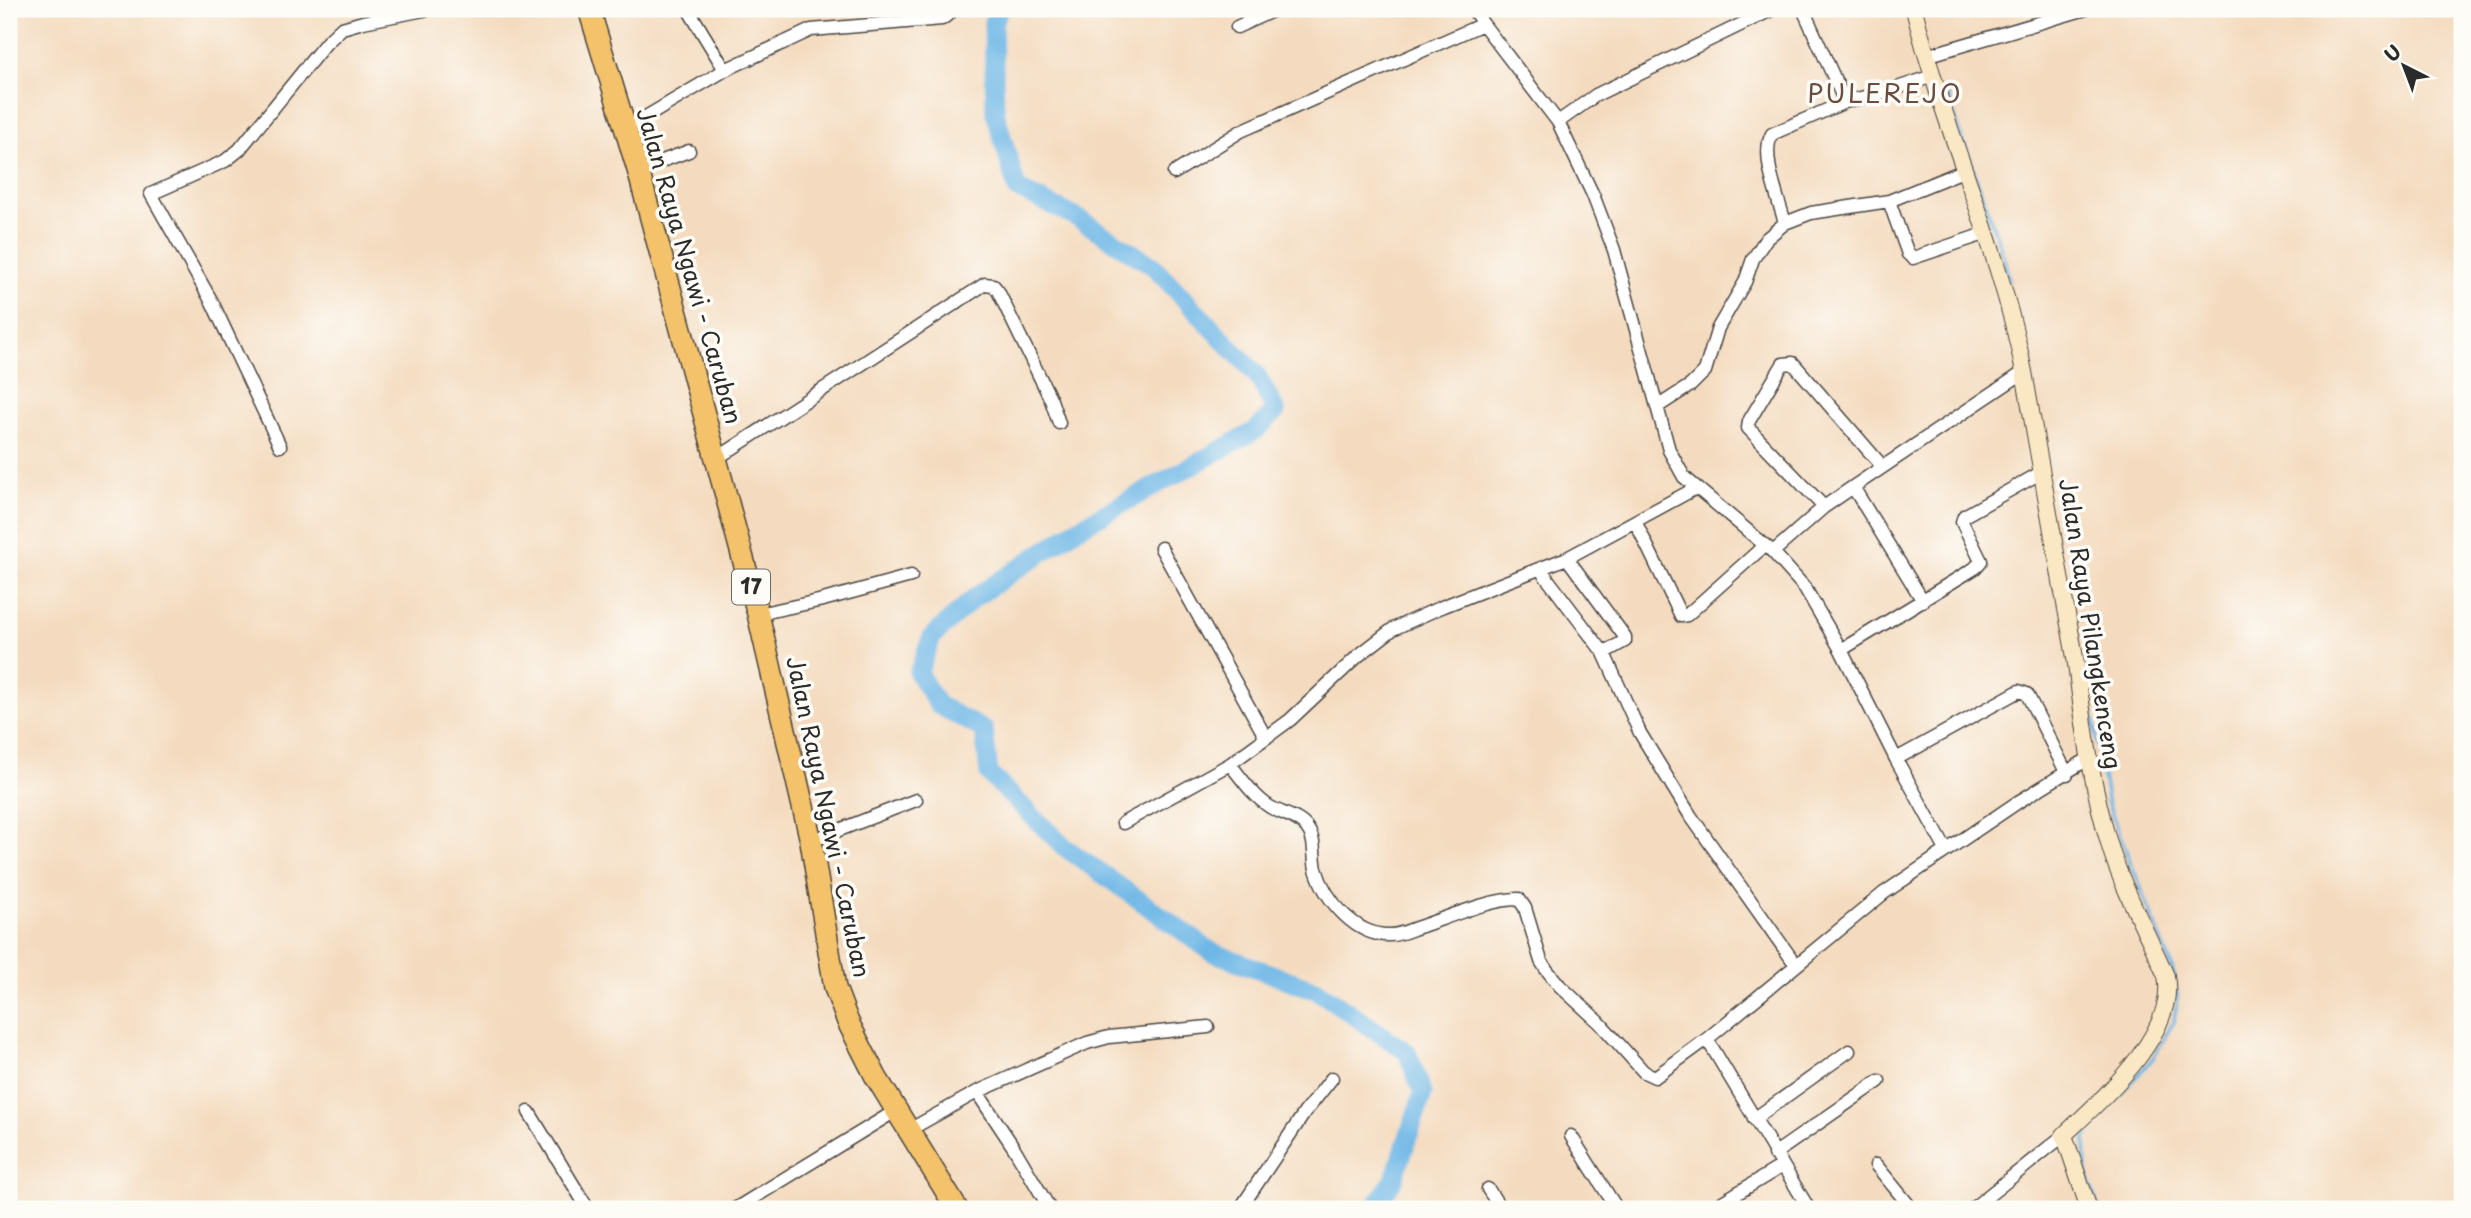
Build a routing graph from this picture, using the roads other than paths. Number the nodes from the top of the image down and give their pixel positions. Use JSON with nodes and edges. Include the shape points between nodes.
{"nodes":[{"id":1,"x":429,"y":9,"type":"edge"},
{"id":2,"x":589,"y":9,"type":"edge"},
{"id":3,"x":688,"y":9,"type":"edge"},
{"id":4,"x":951,"y":9,"type":"edge"},
{"id":5,"x":1276,"y":9,"type":"edge"},
{"id":6,"x":1474,"y":9,"type":"edge"},
{"id":7,"x":1773,"y":9,"type":"edge"},
{"id":8,"x":1803,"y":9,"type":"edge"},
{"id":9,"x":1914,"y":9,"type":"edge"},
{"id":10,"x":2086,"y":9,"type":"edge"},
{"id":11,"x":1483,"y":24,"type":"junction"},
{"id":12,"x":1237,"y":27,"type":"dead end"},
{"id":13,"x":1926,"y":56,"type":"junction"},
{"id":14,"x":725,"y":70,"type":"junction"},
{"id":15,"x":1933,"y":76,"type":"junction"},
{"id":16,"x":1845,"y":102,"type":"junction"},
{"id":17,"x":1558,"y":122,"type":"junction"},
{"id":18,"x":624,"y":130,"type":"junction"},
{"id":19,"x":689,"y":152,"type":"dead end"},
{"id":20,"x":638,"y":170,"type":"junction"},
{"id":21,"x":1963,"y":171,"type":"junction"},
{"id":22,"x":1174,"y":173,"type":"dead end"},
{"id":23,"x":1889,"y":201,"type":"junction"},
{"id":24,"x":1785,"y":223,"type":"junction"},
{"id":25,"x":1987,"y":233,"type":"junction"},
{"id":26,"x":2024,"y":372,"type":"junction"},
{"id":27,"x":1657,"y":407,"type":"junction"},
{"id":28,"x":1059,"y":423,"type":"dead end"},
{"id":29,"x":280,"y":446,"type":"dead end"},
{"id":30,"x":716,"y":459,"type":"junction"},
{"id":31,"x":1882,"y":466,"type":"junction"},
{"id":32,"x":2042,"y":472,"type":"junction"},
{"id":33,"x":1853,"y":487,"type":"junction"},
{"id":34,"x":1696,"y":488,"type":"junction"},
{"id":35,"x":1824,"y":507,"type":"junction"},
{"id":36,"x":1636,"y":523,"type":"junction"},
{"id":37,"x":1161,"y":548,"type":"dead end"},
{"id":38,"x":1769,"y":549,"type":"junction"},
{"id":39,"x":1567,"y":558,"type":"junction"},
{"id":40,"x":1540,"y":569,"type":"junction"},
{"id":41,"x":911,"y":576,"type":"dead end"},
{"id":42,"x":1923,"y":601,"type":"junction"},
{"id":43,"x":758,"y":614,"type":"junction"},
{"id":44,"x":1841,"y":650,"type":"junction"},
{"id":45,"x":1603,"y":651,"type":"junction"},
{"id":46,"x":1266,"y":738,"type":"junction"},
{"id":47,"x":1896,"y":759,"type":"junction"},
{"id":48,"x":2088,"y":759,"type":"junction"},
{"id":49,"x":1230,"y":764,"type":"junction"},
{"id":50,"x":2067,"y":774,"type":"junction"},
{"id":51,"x":916,"y":800,"type":"dead end"},
{"id":52,"x":1123,"y":823,"type":"dead end"},
{"id":53,"x":811,"y":841,"type":"junction"},
{"id":54,"x":1946,"y":850,"type":"junction"},
{"id":55,"x":1796,"y":965,"type":"junction"},
{"id":56,"x":1208,"y":1027,"type":"dead end"},
{"id":57,"x":1707,"y":1039,"type":"junction"},
{"id":58,"x":1849,"y":1051,"type":"dead end"},
{"id":59,"x":1332,"y":1078,"type":"dead end"},
{"id":60,"x":1879,"y":1081,"type":"dead end"},
{"id":61,"x":977,"y":1092,"type":"junction"},
{"id":62,"x":897,"y":1110,"type":"junction"},
{"id":63,"x":529,"y":1112,"type":"dead end"},
{"id":64,"x":1754,"y":1119,"type":"junction"},
{"id":65,"x":909,"y":1130,"type":"junction"},
{"id":66,"x":2064,"y":1135,"type":"junction"},
{"id":67,"x":1571,"y":1136,"type":"dead end"},
{"id":68,"x":1774,"y":1154,"type":"junction"},
{"id":69,"x":1876,"y":1165,"type":"dead end"},
{"id":70,"x":1782,"y":1166,"type":"junction"},
{"id":71,"x":1488,"y":1189,"type":"dead end"},
{"id":72,"x":588,"y":1209,"type":"edge"},
{"id":73,"x":735,"y":1209,"type":"edge"},
{"id":74,"x":957,"y":1209,"type":"edge"},
{"id":75,"x":1051,"y":1209,"type":"edge"},
{"id":76,"x":1240,"y":1209,"type":"edge"},
{"id":77,"x":1501,"y":1209,"type":"edge"},
{"id":78,"x":1617,"y":1209,"type":"edge"},
{"id":79,"x":1711,"y":1209,"type":"edge"},
{"id":80,"x":1809,"y":1209,"type":"edge"},
{"id":81,"x":1912,"y":1209,"type":"edge"},
{"id":82,"x":1972,"y":1209,"type":"edge"},
{"id":83,"x":2089,"y":1209,"type":"edge"}],
"edges":[{"from":1,"to":29,"type":"street","via":[[341,29],[239,150],[151,194],[212,302]]},
{"from":2,"to":18,"type":"highway","name":"Jalan Raya Ngawi - Caruban","number":"17"},
{"from":3,"to":14,"type":"street"},
{"from":4,"to":14,"type":"street","via":[[942,19],[811,30]]},
{"from":5,"to":12,"type":"street"},
{"from":6,"to":11,"type":"street"},
{"from":7,"to":17,"type":"street","via":[[1596,95]]},
{"from":8,"to":16,"type":"street"},
{"from":9,"to":13,"type":"main road","name":"Jalan Raya Pilangkenceng"},
{"from":10,"to":13,"type":"street"},
{"from":11,"to":17,"type":"street"},
{"from":11,"to":22,"type":"street","via":[[1241,131]]},
{"from":13,"to":15,"type":"main road","name":"Jalan Raya Pilangkenceng"},
{"from":14,"to":18,"type":"street"},
{"from":15,"to":16,"type":"street"},
{"from":15,"to":21,"type":"main road","name":"Jalan Raya Pilangkenceng"},
{"from":16,"to":24,"type":"street","via":[[1789,125],[1768,141]]},
{"from":17,"to":27,"type":"street","via":[[1614,250]]},
{"from":18,"to":20,"type":"highway","name":"Jalan Raya Ngawi - Caruban","number":"17"},
{"from":19,"to":20,"type":"street"},
{"from":20,"to":30,"type":"highway","name":"Jalan Raya Ngawi - Caruban","number":"17"},
{"from":21,"to":23,"type":"street"},
{"from":21,"to":25,"type":"main road","name":"Jalan Raya Pilangkenceng"},
{"from":23,"to":24,"type":"street"},
{"from":23,"to":25,"type":"street","via":[[1913,258]]},
{"from":24,"to":27,"type":"street","via":[[1753,258],[1745,282],[1718,328],[1704,371]]},
{"from":25,"to":26,"type":"main road","name":"Jalan Raya Pilangkenceng"},
{"from":26,"to":31,"type":"street"},
{"from":26,"to":32,"type":"main road","name":"Jalan Raya Pilangkenceng"},
{"from":27,"to":34,"type":"street","via":[[1676,466]]},
{"from":28,"to":30,"type":"street","via":[[998,290],[985,285]]},
{"from":30,"to":43,"type":"highway","name":"Jalan Raya Ngawi - Caruban","number":"17"},
{"from":31,"to":33,"type":"street"},
{"from":31,"to":35,"type":"street","via":[[1793,363],[1783,364],[1748,428]]},
{"from":32,"to":42,"type":"street","via":[[1964,516],[1962,522],[1980,563]]},
{"from":32,"to":48,"type":"main road","name":"Jalan Raya Pilangkenceng","via":[[2084,709]]},
{"from":33,"to":35,"type":"street"},
{"from":33,"to":42,"type":"street"},
{"from":34,"to":36,"type":"street"},
{"from":34,"to":38,"type":"street"},
{"from":35,"to":38,"type":"street"},
{"from":36,"to":38,"type":"street","via":[[1681,616]]},
{"from":36,"to":39,"type":"street"},
{"from":37,"to":46,"type":"street"},
{"from":38,"to":44,"type":"street","via":[[1805,588]]},
{"from":39,"to":40,"type":"street"},
{"from":39,"to":45,"type":"street","via":[[1625,637]]},
{"from":40,"to":45,"type":"street"},
{"from":40,"to":46,"type":"street","via":[[1393,629]]},
{"from":41,"to":43,"type":"street"},
{"from":42,"to":44,"type":"street"},
{"from":43,"to":53,"type":"highway","name":"Jalan Raya Ngawi - Caruban","number":"17"},
{"from":44,"to":47,"type":"street"},
{"from":45,"to":55,"type":"street","via":[[1640,733],[1690,815]]},
{"from":46,"to":49,"type":"street"},
{"from":47,"to":50,"type":"street","via":[[2019,691],[2027,694]]},
{"from":47,"to":54,"type":"street"},
{"from":48,"to":50,"type":"street"},
{"from":48,"to":66,"type":"main road","name":"Jalan Raya Pilangkenceng","via":[[2111,851],[2166,976],[2168,997],[2140,1054]]},
{"from":49,"to":52,"type":"street"},
{"from":49,"to":57,"type":"street","via":[[1266,804],[1305,824],[1324,887],[1346,915],[1371,934],[1392,936],[1519,899],[1546,969],[1650,1077],[1660,1075]]},
{"from":50,"to":54,"type":"street"},
{"from":51,"to":53,"type":"street"},
{"from":53,"to":62,"type":"highway","name":"Jalan Raya Ngawi - Caruban","number":"17","via":[[835,988],[876,1077]]},
{"from":54,"to":55,"type":"street","via":[[1884,892]]},
{"from":55,"to":57,"type":"street"},
{"from":56,"to":61,"type":"street","via":[[1087,1043]]},
{"from":57,"to":64,"type":"street"},
{"from":58,"to":64,"type":"street"},
{"from":59,"to":76,"type":"street"},
{"from":60,"to":68,"type":"street"},
{"from":61,"to":65,"type":"street"},
{"from":61,"to":75,"type":"street"},
{"from":62,"to":65,"type":"highway","name":"Jalan Raya Ngawi - Caruban","number":"17"},
{"from":62,"to":73,"type":"street"},
{"from":63,"to":72,"type":"street"},
{"from":64,"to":68,"type":"street"},
{"from":65,"to":74,"type":"highway","name":"Jalan Raya Ngawi - Caruban","number":"17"},
{"from":66,"to":82,"type":"street"},
{"from":66,"to":83,"type":"main road"},
{"from":67,"to":78,"type":"street"},
{"from":68,"to":70,"type":"street"},
{"from":69,"to":81,"type":"street"},
{"from":70,"to":79,"type":"street"},
{"from":70,"to":80,"type":"street"},
{"from":71,"to":77,"type":"street"}]}
